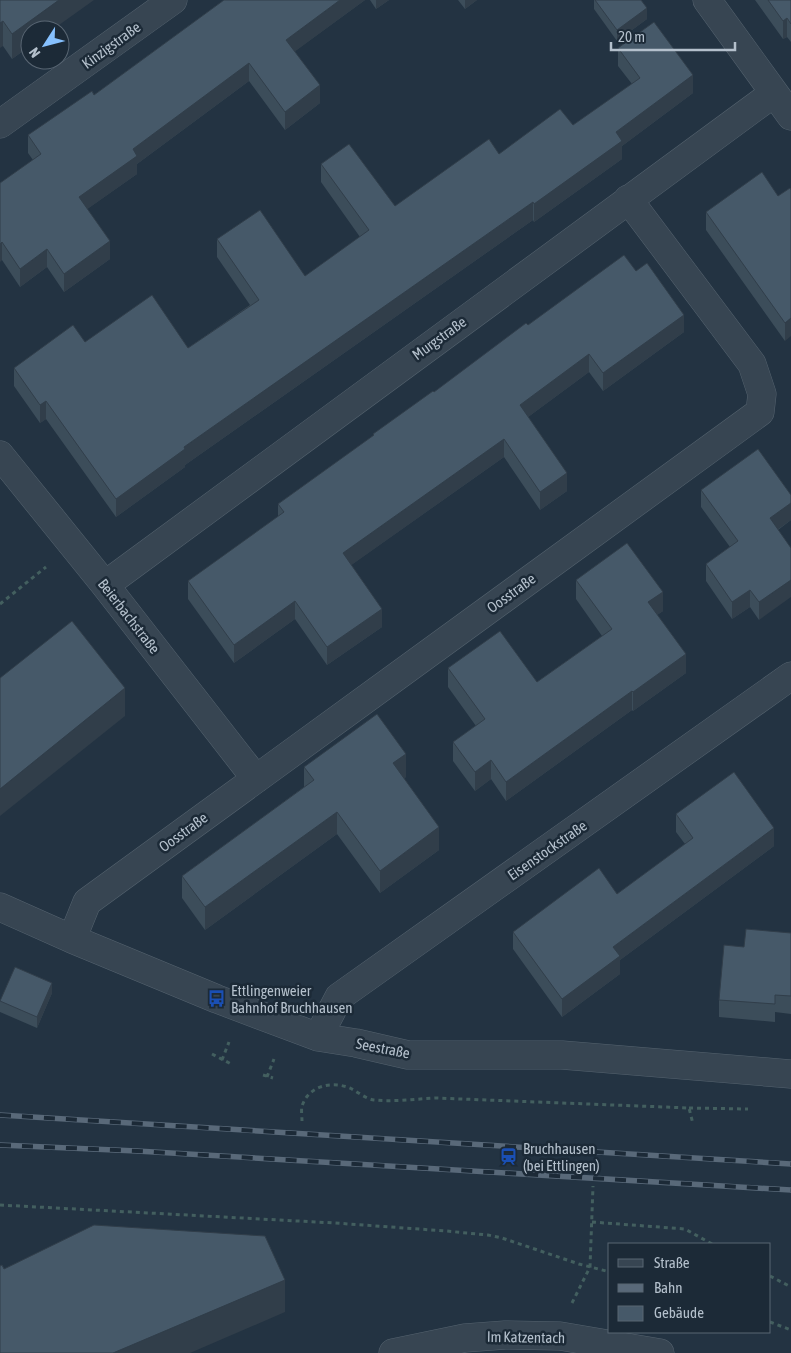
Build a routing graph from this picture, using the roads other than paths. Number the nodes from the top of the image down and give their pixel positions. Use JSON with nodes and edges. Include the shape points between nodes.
{"nodes":[{"id":1,"x":173,"y":0,"type":"edge"},
{"id":2,"x":706,"y":0,"type":"edge"},
{"id":3,"x":774,"y":93,"type":"junction"},
{"id":4,"x":791,"y":116,"type":"edge"},
{"id":5,"x":0,"y":124,"type":"edge"},
{"id":6,"x":628,"y":199,"type":"junction"},
{"id":7,"x":0,"y":456,"type":"edge"},
{"id":8,"x":105,"y":585,"type":"junction"},
{"id":9,"x":791,"y":676,"type":"edge"},
{"id":10,"x":256,"y":779,"type":"junction"},
{"id":11,"x":0,"y":907,"type":"edge"},
{"id":12,"x":72,"y":939,"type":"junction"},
{"id":13,"x":318,"y":1037,"type":"junction"},
{"id":14,"x":791,"y":1074,"type":"edge"},
{"id":15,"x":393,"y":1353,"type":"edge"},
{"id":16,"x":660,"y":1353,"type":"edge"}],
"edges":[{"from":1,"to":5,"type":"street","name":"Kinzigstraße"},
{"from":2,"to":3,"type":"street"},
{"from":3,"to":4,"type":"street"},
{"from":3,"to":6,"type":"street","name":"Murgstraße"},
{"from":6,"to":8,"type":"street","name":"Murgstraße"},
{"from":6,"to":10,"type":"street","name":"Oosstraße","via":[[752,364],[762,394],[760,412]]},
{"from":7,"to":8,"type":"street","name":"Beierbachstraße"},
{"from":8,"to":10,"type":"street","name":"Beierbachstraße"},
{"from":9,"to":13,"type":"street","name":"Eisenstockstraße","via":[[339,997]]},
{"from":10,"to":12,"type":"street","name":"Oosstraße","via":[[87,902]]},
{"from":11,"to":12,"type":"street","name":"Seestraße"},
{"from":12,"to":13,"type":"street","name":"Seestraße"},
{"from":13,"to":14,"type":"street","name":"Seestraße","via":[[408,1055],[562,1055]]},
{"from":15,"to":16,"type":"street","name":"Im Katzentach","via":[[465,1338],[504,1335],[560,1336]]}]}
